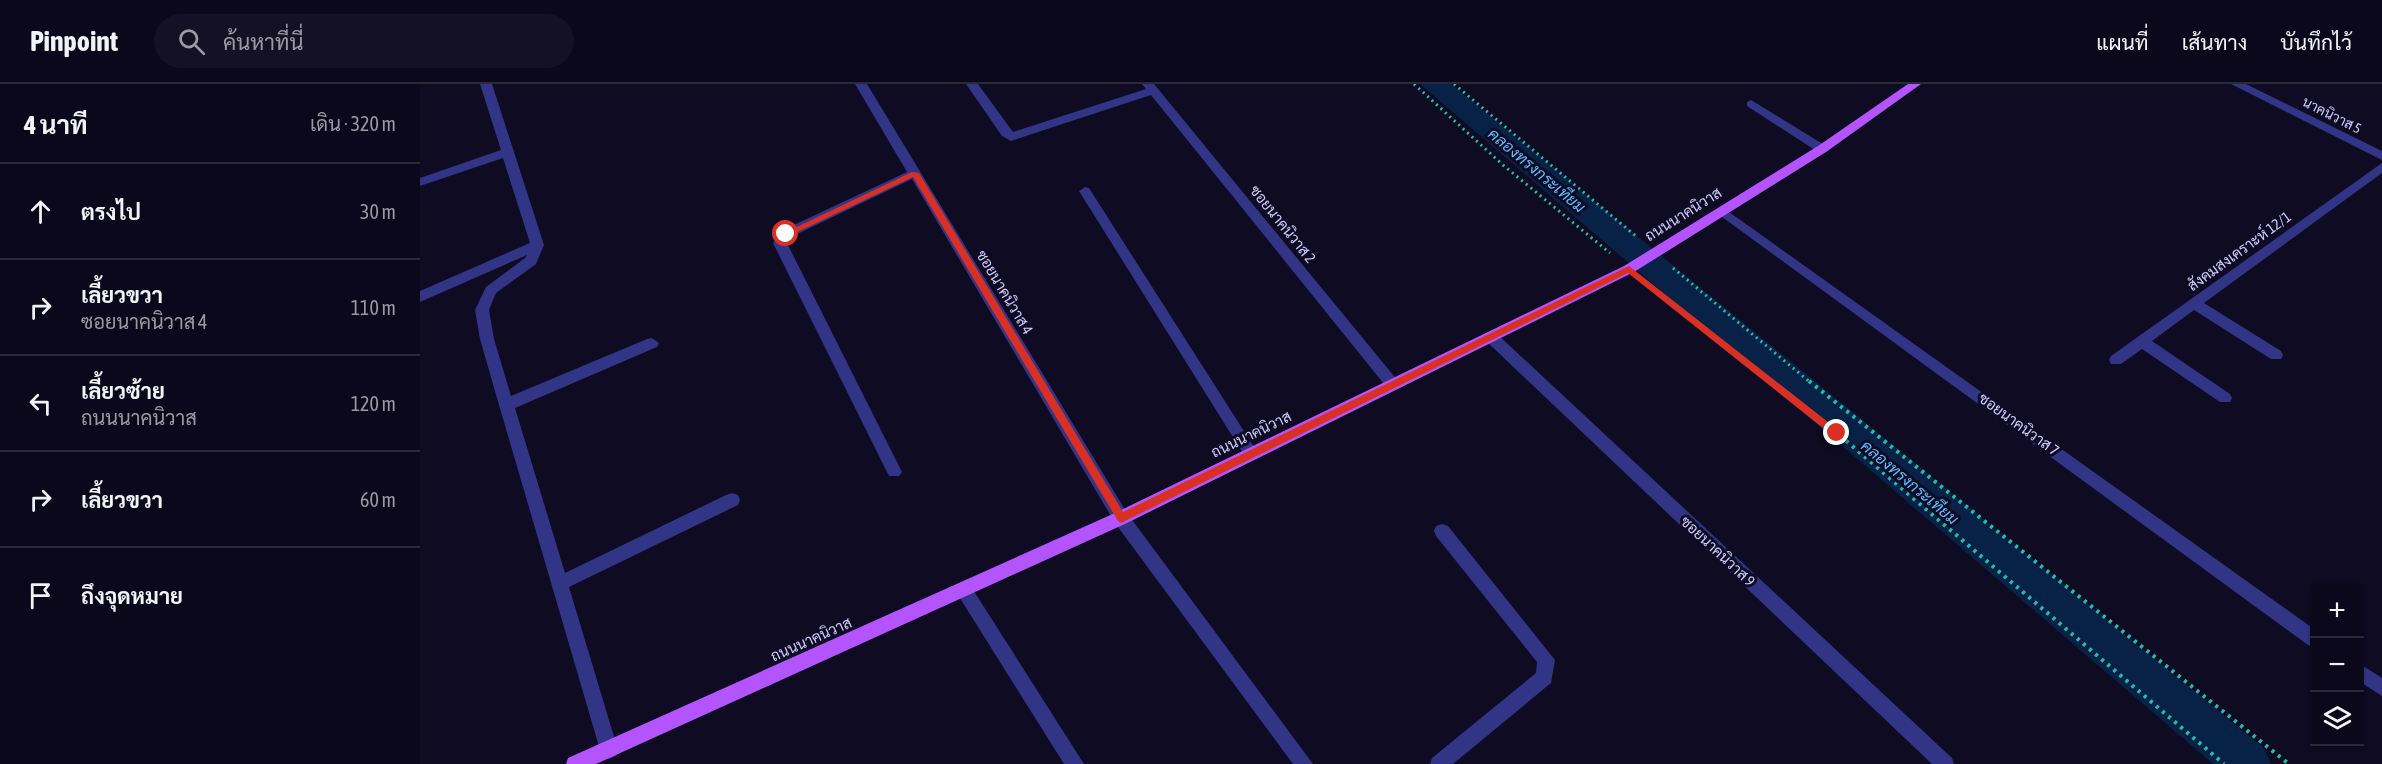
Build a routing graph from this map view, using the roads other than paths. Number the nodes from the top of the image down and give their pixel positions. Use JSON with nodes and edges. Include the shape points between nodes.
{"nodes":[{"id":1,"x":486,"y":84,"type":"edge"},
{"id":2,"x":861,"y":84,"type":"edge"},
{"id":3,"x":972,"y":84,"type":"edge"},
{"id":4,"x":1915,"y":84,"type":"edge"},
{"id":5,"x":2237,"y":84,"type":"edge"},
{"id":6,"x":1151,"y":87,"type":"edge"},
{"id":7,"x":1751,"y":104,"type":"dead end"},
{"id":8,"x":1822,"y":149,"type":"junction"},
{"id":9,"x":508,"y":152,"type":"junction"},
{"id":10,"x":2382,"y":156,"type":"edge"},
{"id":11,"x":2382,"y":167,"type":"edge"},
{"id":12,"x":915,"y":173,"type":"junction"},
{"id":13,"x":420,"y":182,"type":"edge"},
{"id":14,"x":1085,"y":190,"type":"dead end"},
{"id":15,"x":1722,"y":211,"type":"junction"},
{"id":16,"x":537,"y":245,"type":"junction"},
{"id":17,"x":420,"y":297,"type":"edge"},
{"id":18,"x":2194,"y":304,"type":"junction"},
{"id":19,"x":1491,"y":338,"type":"junction"},
{"id":20,"x":2142,"y":342,"type":"junction"},
{"id":21,"x":652,"y":343,"type":"dead end"},
{"id":22,"x":2276,"y":355,"type":"dead end"},
{"id":23,"x":2116,"y":360,"type":"dead end"},
{"id":24,"x":1393,"y":385,"type":"junction"},
{"id":25,"x":2225,"y":398,"type":"dead end"},
{"id":26,"x":506,"y":405,"type":"junction"},
{"id":27,"x":1251,"y":454,"type":"junction"},
{"id":28,"x":894,"y":471,"type":"dead end"},
{"id":29,"x":732,"y":500,"type":"dead end"},
{"id":30,"x":1121,"y":518,"type":"junction"},
{"id":31,"x":1442,"y":531,"type":"dead end"},
{"id":32,"x":559,"y":584,"type":"junction"},
{"id":33,"x":964,"y":590,"type":"junction"},
{"id":34,"x":2313,"y":638,"type":"edge"},
{"id":35,"x":2364,"y":675,"type":"edge"},
{"id":36,"x":2382,"y":688,"type":"edge"},
{"id":37,"x":609,"y":750,"type":"junction"},
{"id":38,"x":575,"y":764,"type":"edge"},
{"id":39,"x":1075,"y":764,"type":"edge"},
{"id":40,"x":1304,"y":764,"type":"edge"},
{"id":41,"x":1439,"y":764,"type":"edge"},
{"id":42,"x":1945,"y":764,"type":"edge"}],
"edges":[{"from":1,"to":9,"type":"street"},
{"from":2,"to":12,"type":"street","name":"ซอยนาคนิวาส 4"},
{"from":3,"to":6,"type":"street","via":[[1011,137]]},
{"from":4,"to":8,"type":"main road","name":"ถนนนาคนิวาส"},
{"from":5,"to":10,"type":"street","name":"นาคนิวาส 5"},
{"from":6,"to":24,"type":"street","name":"ซอยนาคนิวาส 2"},
{"from":7,"to":8,"type":"street"},
{"from":8,"to":15,"type":"main road","name":"ถนนนาคนิวาส"},
{"from":9,"to":13,"type":"street"},
{"from":9,"to":16,"type":"street"},
{"from":11,"to":18,"type":"street","name":"สังคมสงเคราะห์ 12/1"},
{"from":12,"to":28,"type":"street","via":[[786,234],[780,243]]},
{"from":12,"to":30,"type":"street","name":"ซอยนาคนิวาส 4"},
{"from":14,"to":27,"type":"street"},
{"from":15,"to":19,"type":"main road","name":"ถนนนาคนิวาส","via":[[1629,269]]},
{"from":15,"to":34,"type":"street","name":"ซอยนาคนิวาส 7"},
{"from":16,"to":17,"type":"street"},
{"from":16,"to":26,"type":"street","via":[[531,261],[491,290],[482,310]]},
{"from":18,"to":20,"type":"street","name":"สังคมสงเคราะห์ 12/1"},
{"from":18,"to":22,"type":"street"},
{"from":19,"to":24,"type":"main road","name":"ถนนนาคนิวาส"},
{"from":19,"to":42,"type":"street","name":"ซอยนาคนิวาส 9"},
{"from":20,"to":23,"type":"street","name":"สังคมสงเคราะห์ 12/1"},
{"from":20,"to":25,"type":"street"},
{"from":21,"to":26,"type":"street"},
{"from":24,"to":27,"type":"main road","name":"ถนนนาคนิวาส"},
{"from":26,"to":32,"type":"street"},
{"from":27,"to":30,"type":"main road","name":"ถนนนาคนิวาส"},
{"from":29,"to":32,"type":"street"},
{"from":30,"to":33,"type":"main road","name":"ถนนนาคนิวาส"},
{"from":30,"to":40,"type":"street","name":"ซอยนาคนิวาส 4"},
{"from":31,"to":41,"type":"street","via":[[1546,660],[1545,677]]},
{"from":32,"to":37,"type":"street"},
{"from":33,"to":37,"type":"main road","name":"ถนนนาคนิวาส"},
{"from":33,"to":39,"type":"street"},
{"from":35,"to":36,"type":"street"},
{"from":37,"to":38,"type":"main road","name":"ถนนนาคนิวาส"}]}
